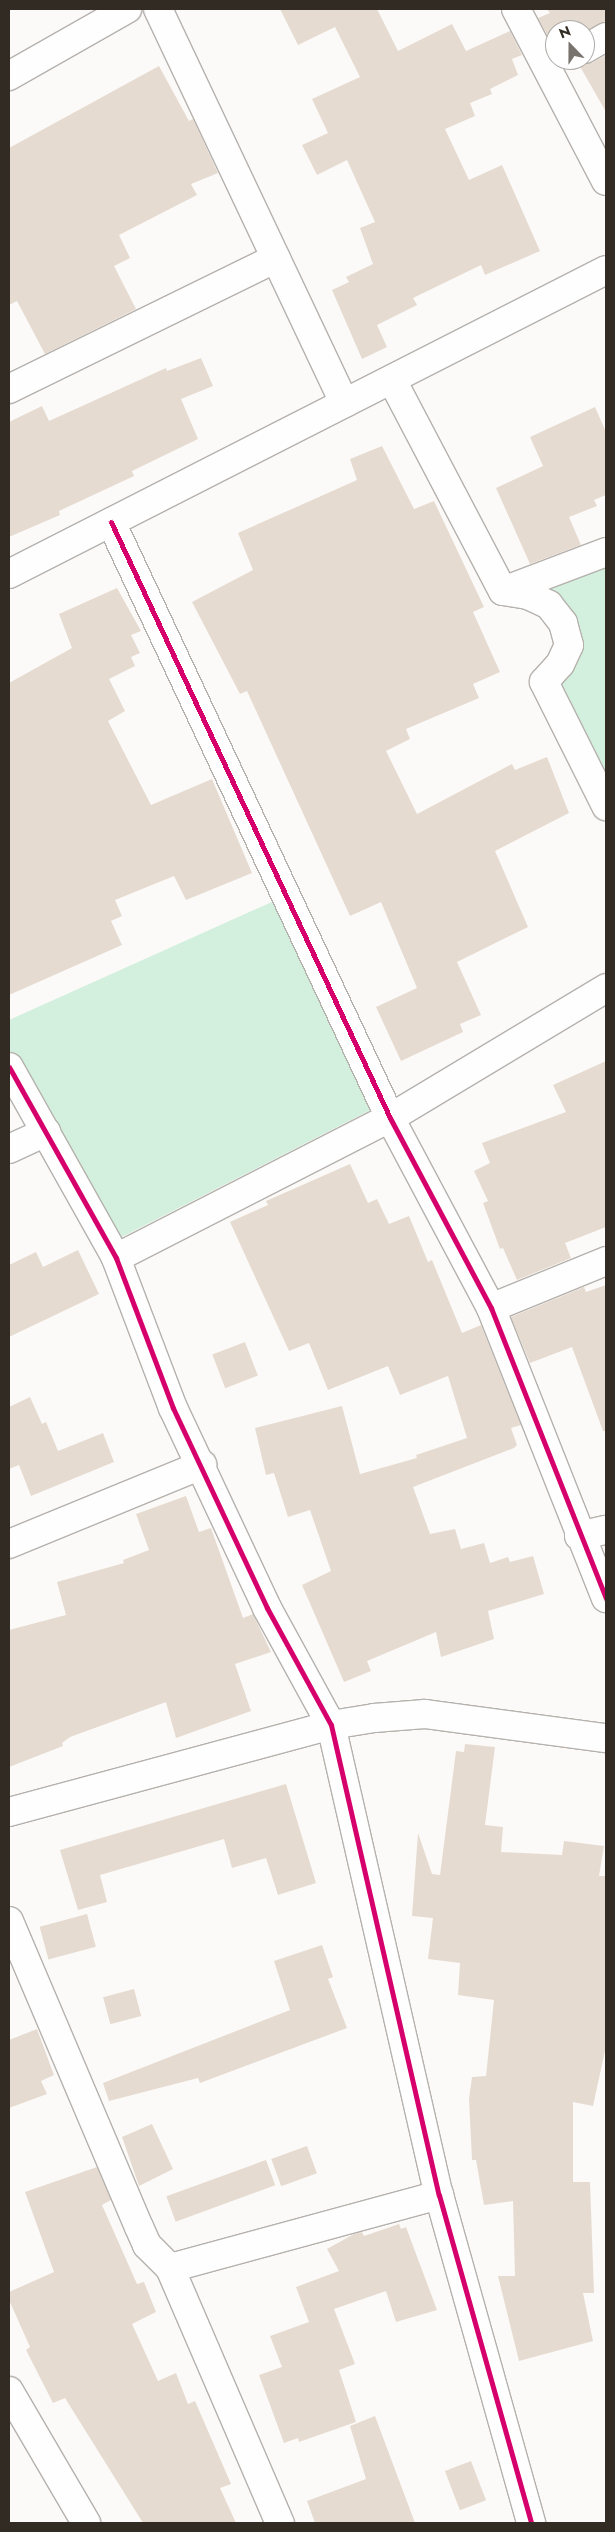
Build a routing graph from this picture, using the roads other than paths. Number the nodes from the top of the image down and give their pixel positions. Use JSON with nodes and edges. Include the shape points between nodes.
{"nodes":[{"id":1,"x":128,"y":9,"type":"edge"},
{"id":2,"x":158,"y":9,"type":"edge"},
{"id":3,"x":516,"y":9,"type":"edge"},
{"id":4,"x":606,"y":37,"type":"edge"},
{"id":5,"x":595,"y":43,"type":"edge"},
{"id":6,"x":545,"y":50,"type":"edge"},
{"id":7,"x":558,"y":70,"type":"edge"},
{"id":8,"x":9,"y":76,"type":"edge"},
{"id":9,"x":606,"y":180,"type":"edge"},
{"id":10,"x":276,"y":258,"type":"junction"},
{"id":11,"x":606,"y":270,"type":"edge"},
{"id":12,"x":392,"y":380,"type":"junction"},
{"id":13,"x":9,"y":389,"type":"edge"},
{"id":14,"x":344,"y":403,"type":"junction"},
{"id":15,"x":111,"y":522,"type":"junction"},
{"id":16,"x":606,"y":552,"type":"edge"},
{"id":17,"x":9,"y":574,"type":"edge"},
{"id":18,"x":503,"y":591,"type":"junction"},
{"id":19,"x":606,"y":806,"type":"edge"},
{"id":20,"x":606,"y":988,"type":"edge"},
{"id":21,"x":9,"y":1067,"type":"edge"},
{"id":22,"x":390,"y":1118,"type":"junction"},
{"id":23,"x":46,"y":1132,"type":"junction"},
{"id":24,"x":9,"y":1149,"type":"edge"},
{"id":25,"x":116,"y":1258,"type":"junction"},
{"id":26,"x":606,"y":1261,"type":"edge"},
{"id":27,"x":491,"y":1308,"type":"junction"},
{"id":28,"x":202,"y":1465,"type":"junction"},
{"id":29,"x":606,"y":1530,"type":"edge"},
{"id":30,"x":580,"y":1536,"type":"junction"},
{"id":31,"x":9,"y":1544,"type":"edge"},
{"id":32,"x":606,"y":1598,"type":"edge"},
{"id":33,"x":330,"y":1725,"type":"junction"},
{"id":34,"x":606,"y":1738,"type":"edge"},
{"id":35,"x":9,"y":1812,"type":"edge"},
{"id":36,"x":9,"y":1921,"type":"edge"},
{"id":37,"x":439,"y":2195,"type":"junction"},
{"id":38,"x":170,"y":2268,"type":"junction"},
{"id":39,"x":9,"y":2391,"type":"edge"},
{"id":40,"x":86,"y":2523,"type":"edge"},
{"id":41,"x":280,"y":2523,"type":"edge"},
{"id":42,"x":531,"y":2523,"type":"edge"}],
"edges":[{"from":1,"to":8,"type":"street"},
{"from":2,"to":10,"type":"street"},
{"from":3,"to":6,"type":"street"},
{"from":4,"to":5,"type":"street"},
{"from":7,"to":9,"type":"street"},
{"from":10,"to":13,"type":"street"},
{"from":10,"to":14,"type":"street"},
{"from":11,"to":12,"type":"street"},
{"from":12,"to":14,"type":"street"},
{"from":12,"to":18,"type":"street"},
{"from":14,"to":15,"type":"street"},
{"from":15,"to":17,"type":"street"},
{"from":15,"to":22,"type":"street"},
{"from":16,"to":18,"type":"street"},
{"from":18,"to":19,"type":"street","via":[[528,595],[549,605],[563,623],[569,645],[560,664],[544,682]]},
{"from":20,"to":22,"type":"street"},
{"from":21,"to":23,"type":"street"},
{"from":22,"to":25,"type":"street"},
{"from":22,"to":27,"type":"street"},
{"from":23,"to":24,"type":"street"},
{"from":23,"to":25,"type":"street"},
{"from":25,"to":28,"type":"street","via":[[173,1408]]},
{"from":26,"to":27,"type":"street"},
{"from":27,"to":30,"type":"street"},
{"from":28,"to":31,"type":"street"},
{"from":28,"to":33,"type":"street","via":[[267,1608]]},
{"from":29,"to":30,"type":"street"},
{"from":30,"to":32,"type":"street"},
{"from":33,"to":34,"type":"street","via":[[425,1714]]},
{"from":33,"to":35,"type":"street"},
{"from":33,"to":37,"type":"street"},
{"from":36,"to":38,"type":"street","via":[[147,2245]]},
{"from":37,"to":38,"type":"street"},
{"from":37,"to":42,"type":"street"},
{"from":38,"to":41,"type":"street"},
{"from":39,"to":40,"type":"street"}]}
